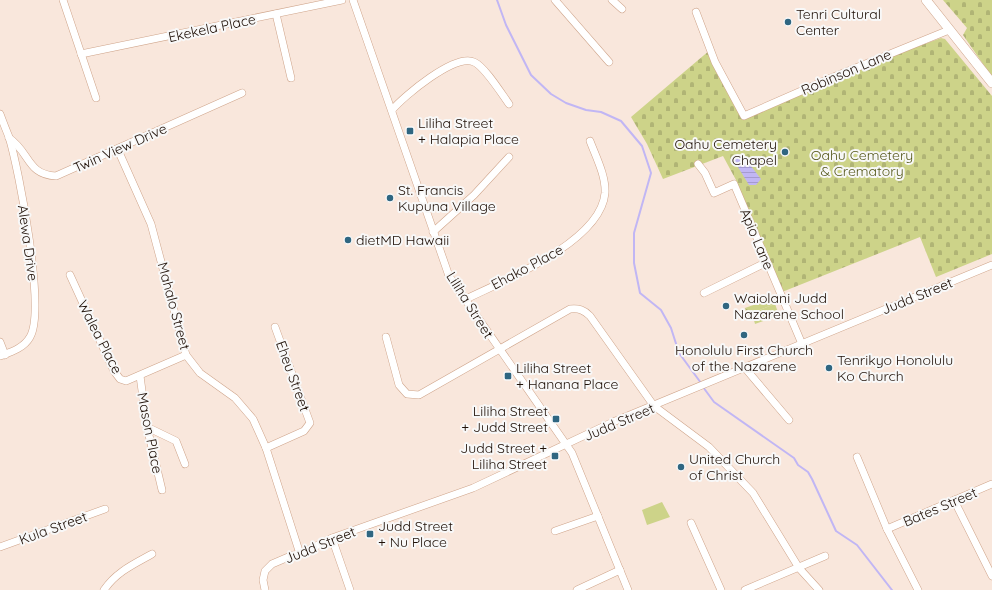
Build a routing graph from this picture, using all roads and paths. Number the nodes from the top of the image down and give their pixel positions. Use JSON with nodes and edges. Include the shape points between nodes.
{"nodes":[{"id":1,"x":63,"y":0,"type":"edge"},
{"id":2,"x":342,"y":0,"type":"edge"},
{"id":3,"x":353,"y":0,"type":"edge"},
{"id":4,"x":555,"y":0,"type":"edge"},
{"id":5,"x":612,"y":0,"type":"edge"},
{"id":6,"x":926,"y":0,"type":"edge"},
{"id":7,"x":622,"y":9,"type":"dead end"},
{"id":8,"x":696,"y":12,"type":"dead end"},
{"id":9,"x":276,"y":14,"type":"junction"},
{"id":10,"x":949,"y":30,"type":"junction"},
{"id":11,"x":82,"y":54,"type":"junction"},
{"id":12,"x":609,"y":62,"type":"dead end"},
{"id":13,"x":291,"y":78,"type":"dead end"},
{"id":14,"x":992,"y":83,"type":"edge"},
{"id":15,"x":242,"y":93,"type":"dead end"},
{"id":16,"x":96,"y":98,"type":"dead end"},
{"id":17,"x":509,"y":104,"type":"dead end"},
{"id":18,"x":392,"y":110,"type":"junction"},
{"id":19,"x":0,"y":114,"type":"edge"},
{"id":20,"x":9,"y":138,"type":"junction"},
{"id":21,"x":590,"y":141,"type":"dead end"},
{"id":22,"x":118,"y":150,"type":"junction"},
{"id":23,"x":509,"y":157,"type":"dead end"},
{"id":24,"x":698,"y":164,"type":"dead end"},
{"id":25,"x":433,"y":232,"type":"junction"},
{"id":26,"x":767,"y":262,"type":"junction"},
{"id":27,"x":992,"y":265,"type":"edge"},
{"id":28,"x":70,"y":275,"type":"dead end"},
{"id":29,"x":704,"y":293,"type":"dead end"},
{"id":30,"x":464,"y":300,"type":"junction"},
{"id":31,"x":274,"y":327,"type":"dead end"},
{"id":32,"x":386,"y":337,"type":"dead end"},
{"id":33,"x":0,"y":342,"type":"edge"},
{"id":34,"x":802,"y":344,"type":"junction"},
{"id":35,"x":499,"y":350,"type":"junction"},
{"id":36,"x":186,"y":355,"type":"junction"},
{"id":37,"x":2,"y":356,"type":"edge"},
{"id":38,"x":745,"y":368,"type":"junction"},
{"id":39,"x":140,"y":376,"type":"junction"},
{"id":40,"x":654,"y":406,"type":"junction"},
{"id":41,"x":789,"y":420,"type":"dead end"},
{"id":42,"x":146,"y":426,"type":"junction"},
{"id":43,"x":566,"y":444,"type":"junction"},
{"id":44,"x":266,"y":448,"type":"junction"},
{"id":45,"x":857,"y":456,"type":"dead end"},
{"id":46,"x":185,"y":464,"type":"dead end"},
{"id":47,"x":992,"y":484,"type":"edge"},
{"id":48,"x":162,"y":490,"type":"dead end"},
{"id":49,"x":954,"y":500,"type":"junction"},
{"id":50,"x":105,"y":509,"type":"dead end"},
{"id":51,"x":598,"y":516,"type":"junction"},
{"id":52,"x":691,"y":523,"type":"dead end"},
{"id":53,"x":887,"y":529,"type":"junction"},
{"id":54,"x":555,"y":532,"type":"dead end"},
{"id":55,"x":332,"y":538,"type":"junction"},
{"id":56,"x":0,"y":548,"type":"edge"},
{"id":57,"x":152,"y":554,"type":"dead end"},
{"id":58,"x":300,"y":554,"type":"junction"},
{"id":59,"x":825,"y":556,"type":"dead end"},
{"id":60,"x":800,"y":568,"type":"junction"},
{"id":61,"x":620,"y":570,"type":"junction"},
{"id":62,"x":992,"y":576,"type":"edge"},
{"id":63,"x":104,"y":590,"type":"edge"},
{"id":64,"x":265,"y":590,"type":"edge"},
{"id":65,"x":350,"y":590,"type":"edge"},
{"id":66,"x":577,"y":590,"type":"edge"},
{"id":67,"x":628,"y":590,"type":"edge"},
{"id":68,"x":720,"y":590,"type":"edge"},
{"id":69,"x":745,"y":590,"type":"edge"},
{"id":70,"x":819,"y":590,"type":"edge"},
{"id":71,"x":918,"y":590,"type":"edge"}],
"edges":[{"from":1,"to":11,"type":"street"},
{"from":2,"to":9,"type":"street","name":"Ekekela Place"},
{"from":3,"to":18,"type":"street","name":"Liliha Street"},
{"from":4,"to":12,"type":"street"},
{"from":5,"to":7,"type":"street"},
{"from":6,"to":10,"type":"main road"},
{"from":8,"to":10,"type":"street","name":"Robinson Lane","via":[[715,62],[744,116]]},
{"from":9,"to":11,"type":"street","name":"Ekekela Place"},
{"from":9,"to":13,"type":"street"},
{"from":10,"to":14,"type":"main road"},
{"from":11,"to":16,"type":"street"},
{"from":15,"to":22,"type":"street","name":"Twin View Drive"},
{"from":17,"to":18,"type":"street","via":[[478,64],[468,60],[439,72]]},
{"from":18,"to":25,"type":"street","name":"Liliha Street"},
{"from":19,"to":20,"type":"street","name":"Alewa Drive"},
{"from":20,"to":22,"type":"street","name":"Twin View Drive","via":[[19,146],[34,169],[49,176],[65,173]]},
{"from":20,"to":37,"type":"street","name":"Alewa Drive","via":[[29,232],[36,319],[30,337],[24,344]]},
{"from":21,"to":30,"type":"street","name":"Ehako Place","via":[[605,192],[596,217],[560,251]]},
{"from":22,"to":36,"type":"street","name":"Mahalo Street","via":[[151,224]]},
{"from":23,"to":25,"type":"street","via":[[474,196]]},
{"from":24,"to":26,"type":"street","name":"Apio Lane","via":[[714,193],[734,184]]},
{"from":25,"to":30,"type":"street","name":"Liliha Street","via":[[449,276]]},
{"from":26,"to":29,"type":"street"},
{"from":26,"to":34,"type":"street","name":"Apio Lane"},
{"from":27,"to":34,"type":"street","name":"Judd Street"},
{"from":28,"to":39,"type":"street","name":"Walea Place","via":[[114,371],[120,379],[126,381]]},
{"from":30,"to":35,"type":"street","name":"Liliha Street"},
{"from":31,"to":44,"type":"street","name":"Eheu Street","via":[[310,423],[304,431]]},
{"from":32,"to":35,"type":"street","via":[[400,385],[407,394],[419,394]]},
{"from":33,"to":37,"type":"street"},
{"from":34,"to":38,"type":"street","name":"Judd Street"},
{"from":35,"to":40,"type":"street","via":[[570,309],[580,309],[590,316]]},
{"from":35,"to":43,"type":"street","name":"Liliha Street"},
{"from":36,"to":39,"type":"street","name":"Walea Place"},
{"from":36,"to":44,"type":"street","name":"Mahalo Street","via":[[200,373],[235,398],[253,419]]},
{"from":38,"to":40,"type":"street","name":"Judd Street"},
{"from":38,"to":41,"type":"street"},
{"from":39,"to":42,"type":"street","name":"Mason Place"},
{"from":40,"to":43,"type":"street","name":"Judd Street"},
{"from":40,"to":60,"type":"street","via":[[709,447],[753,493]]},
{"from":42,"to":46,"type":"street","via":[[176,441]]},
{"from":42,"to":48,"type":"street","name":"Mason Place"},
{"from":43,"to":51,"type":"street","name":"Liliha Street"},
{"from":43,"to":55,"type":"street","name":"Judd Street","via":[[473,488]]},
{"from":44,"to":58,"type":"street","name":"Mahalo Street"},
{"from":45,"to":53,"type":"street"},
{"from":47,"to":49,"type":"street","name":"Bates Street"},
{"from":49,"to":53,"type":"street","name":"Bates Street"},
{"from":49,"to":62,"type":"street"},
{"from":50,"to":56,"type":"street","name":"Kula Street"},
{"from":51,"to":54,"type":"street"},
{"from":51,"to":61,"type":"street","name":"Liliha Street"},
{"from":52,"to":68,"type":"street"},
{"from":53,"to":71,"type":"street"},
{"from":55,"to":58,"type":"street","name":"Judd Street"},
{"from":55,"to":65,"type":"street"},
{"from":57,"to":63,"type":"street","via":[[123,570]]},
{"from":58,"to":64,"type":"street","name":"Judd Street","via":[[268,567],[264,575]]},
{"from":59,"to":60,"type":"street"},
{"from":60,"to":69,"type":"street"},
{"from":60,"to":70,"type":"street"},
{"from":61,"to":66,"type":"street"},
{"from":61,"to":67,"type":"street","name":"Liliha Street"}]}
